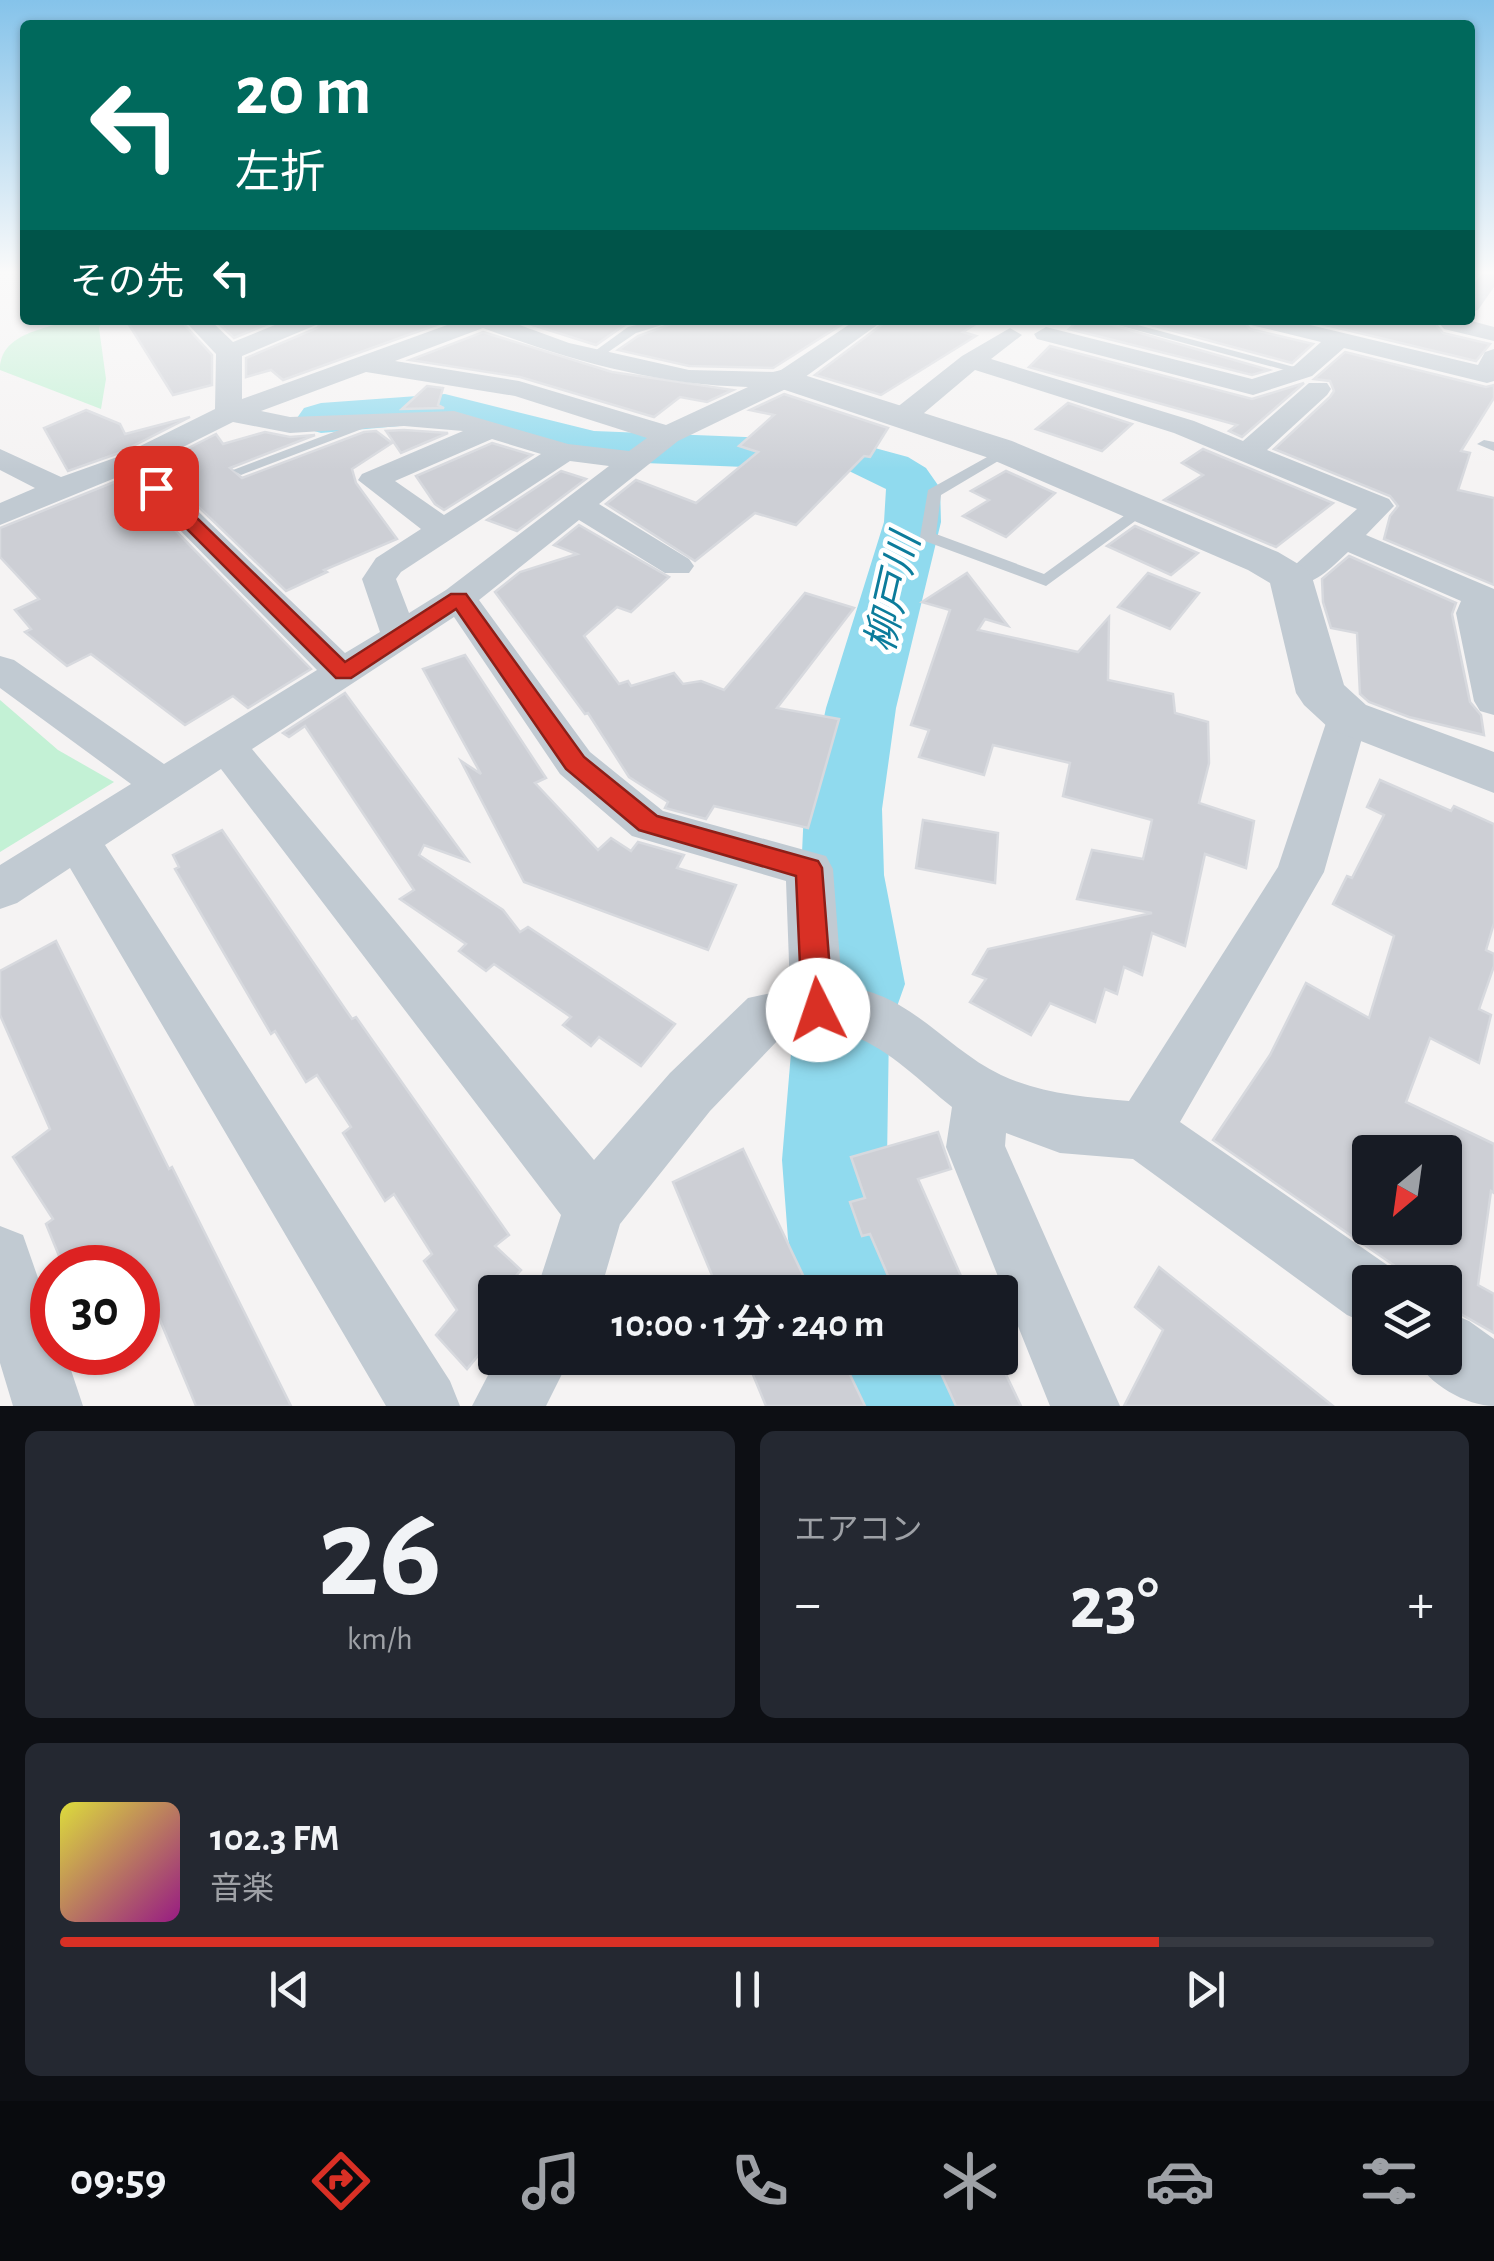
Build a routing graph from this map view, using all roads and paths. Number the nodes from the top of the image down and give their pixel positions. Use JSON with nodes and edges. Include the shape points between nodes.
{"nodes":[{"id":1,"x":215,"y":339,"type":"edge"},
{"id":2,"x":262,"y":339,"type":"edge"},
{"id":3,"x":431,"y":339,"type":"edge"},
{"id":4,"x":534,"y":339,"type":"edge"},
{"id":5,"x":619,"y":339,"type":"edge"},
{"id":6,"x":845,"y":339,"type":"edge"},
{"id":7,"x":1005,"y":339,"type":"edge"},
{"id":8,"x":1064,"y":339,"type":"edge"},
{"id":9,"x":1169,"y":339,"type":"edge"},
{"id":10,"x":1340,"y":339,"type":"joint"},
{"id":11,"x":229,"y":352,"type":"junction"},
{"id":12,"x":594,"y":356,"type":"junction"},
{"id":13,"x":1494,"y":357,"type":"edge"},
{"id":14,"x":972,"y":361,"type":"junction"},
{"id":15,"x":364,"y":363,"type":"junction"},
{"id":16,"x":785,"y":379,"type":"junction"},
{"id":17,"x":1310,"y":380,"type":"junction"},
{"id":18,"x":230,"y":412,"type":"junction"},
{"id":19,"x":901,"y":418,"type":"junction"},
{"id":20,"x":379,"y":420,"type":"junction"},
{"id":21,"x":489,"y":430,"type":"junction"},
{"id":22,"x":668,"y":435,"type":"junction"},
{"id":23,"x":565,"y":452,"type":"junction"},
{"id":24,"x":1005,"y":452,"type":"junction"},
{"id":25,"x":1247,"y":452,"type":"junction"},
{"id":26,"x":0,"y":458,"type":"edge"},
{"id":27,"x":635,"y":461,"type":"junction"},
{"id":28,"x":130,"y":462,"type":"junction"},
{"id":29,"x":241,"y":470,"type":"dead end"},
{"id":30,"x":59,"y":488,"type":"junction"},
{"id":31,"x":578,"y":505,"type":"junction"},
{"id":32,"x":1145,"y":508,"type":"junction"},
{"id":33,"x":0,"y":515,"type":"edge"},
{"id":34,"x":443,"y":530,"type":"junction"},
{"id":35,"x":1344,"y":538,"type":"junction"},
{"id":36,"x":677,"y":566,"type":"dead end"},
{"id":37,"x":1290,"y":577,"type":"junction"},
{"id":38,"x":458,"y":598,"type":"junction"},
{"id":39,"x":1490,"y":600,"type":"edge"},
{"id":40,"x":400,"y":636,"type":"junction"},
{"id":41,"x":0,"y":670,"type":"edge"},
{"id":42,"x":344,"y":673,"type":"junction"},
{"id":43,"x":1494,"y":701,"type":"edge"},
{"id":44,"x":1348,"y":717,"type":"junction"},
{"id":45,"x":227,"y":746,"type":"junction"},
{"id":46,"x":1494,"y":773,"type":"edge"},
{"id":47,"x":164,"y":786,"type":"junction"},
{"id":48,"x":77,"y":840,"type":"junction"},
{"id":49,"x":0,"y":889,"type":"edge"},
{"id":50,"x":818,"y":1010,"type":"junction"},
{"id":51,"x":982,"y":1096,"type":"junction"},
{"id":52,"x":1143,"y":1132,"type":"junction"},
{"id":53,"x":594,"y":1208,"type":"junction"},
{"id":54,"x":0,"y":1258,"type":"edge"},
{"id":55,"x":573,"y":1275,"type":"edge"},
{"id":56,"x":1352,"y":1279,"type":"edge"},
{"id":57,"x":1462,"y":1358,"type":"edge"},
{"id":58,"x":526,"y":1375,"type":"edge"},
{"id":59,"x":1494,"y":1380,"type":"edge"},
{"id":60,"x":48,"y":1406,"type":"edge"},
{"id":61,"x":425,"y":1406,"type":"edge"},
{"id":62,"x":508,"y":1406,"type":"edge"},
{"id":63,"x":1085,"y":1406,"type":"edge"}],
"edges":[{"from":1,"to":11,"type":"street"},
{"from":2,"to":11,"type":"street"},
{"from":3,"to":15,"type":"street"},
{"from":4,"to":12,"type":"street"},
{"from":5,"to":12,"type":"lane"},
{"from":6,"to":16,"type":"street"},
{"from":7,"to":14,"type":"street"},
{"from":8,"to":17,"type":"street","via":[[1253,387]]},
{"from":9,"to":17,"type":"lane"},
{"from":10,"to":13,"type":"street","via":[[1487,375]]},
{"from":10,"to":17,"type":"street"},
{"from":11,"to":18,"type":"street"},
{"from":12,"to":16,"type":"street","via":[[690,378]]},
{"from":14,"to":19,"type":"street"},
{"from":14,"to":25,"type":"street"},
{"from":15,"to":18,"type":"street"},
{"from":15,"to":22,"type":"street","via":[[518,389]]},
{"from":16,"to":19,"type":"street"},
{"from":16,"to":22,"type":"street"},
{"from":17,"to":25,"type":"street"},
{"from":18,"to":20,"type":"street","via":[[290,425]]},
{"from":18,"to":28,"type":"street"},
{"from":19,"to":24,"type":"street"},
{"from":20,"to":21,"type":"street","via":[[454,419]]},
{"from":20,"to":29,"type":"lane"},
{"from":21,"to":23,"type":"street"},
{"from":21,"to":34,"type":"street","via":[[373,480]]},
{"from":22,"to":27,"type":"street"},
{"from":23,"to":27,"type":"street"},
{"from":23,"to":34,"type":"street"},
{"from":24,"to":32,"type":"street"},
{"from":24,"to":32,"type":"lane","via":[[934,493],[928,536],[1046,582]]},
{"from":25,"to":35,"type":"street","via":[[1378,506]]},
{"from":26,"to":30,"type":"street"},
{"from":27,"to":31,"type":"street"},
{"from":28,"to":30,"type":"street"},
{"from":28,"to":42,"type":"street"},
{"from":30,"to":33,"type":"street"},
{"from":31,"to":36,"type":"street"},
{"from":31,"to":38,"type":"street"},
{"from":32,"to":37,"type":"street"},
{"from":34,"to":40,"type":"street","via":[[379,578]]},
{"from":35,"to":37,"type":"street","via":[[1308,571]]},
{"from":35,"to":39,"type":"street"},
{"from":37,"to":44,"type":"street","via":[[1321,692]]},
{"from":38,"to":40,"type":"street"},
{"from":38,"to":50,"type":"street","via":[[575,763],[648,824],[809,868]]},
{"from":39,"to":43,"type":"street","via":[[1477,604],[1474,613]]},
{"from":40,"to":42,"type":"street"},
{"from":41,"to":47,"type":"street"},
{"from":42,"to":45,"type":"street"},
{"from":44,"to":46,"type":"street"},
{"from":44,"to":52,"type":"street","via":[[1300,872]]},
{"from":45,"to":47,"type":"street"},
{"from":45,"to":53,"type":"street"},
{"from":47,"to":48,"type":"street"},
{"from":48,"to":49,"type":"street"},
{"from":48,"to":61,"type":"street"},
{"from":50,"to":51,"type":"street","via":[[860,1012]]},
{"from":50,"to":53,"type":"street","via":[[767,1015],[690,1092]]},
{"from":51,"to":52,"type":"street","via":[[1060,1124]]},
{"from":51,"to":63,"type":"street","via":[[976,1147]]},
{"from":52,"to":56,"type":"street"},
{"from":53,"to":55,"type":"street"},
{"from":54,"to":60,"type":"street"},
{"from":57,"to":59,"type":"street"},
{"from":58,"to":62,"type":"street"}]}
